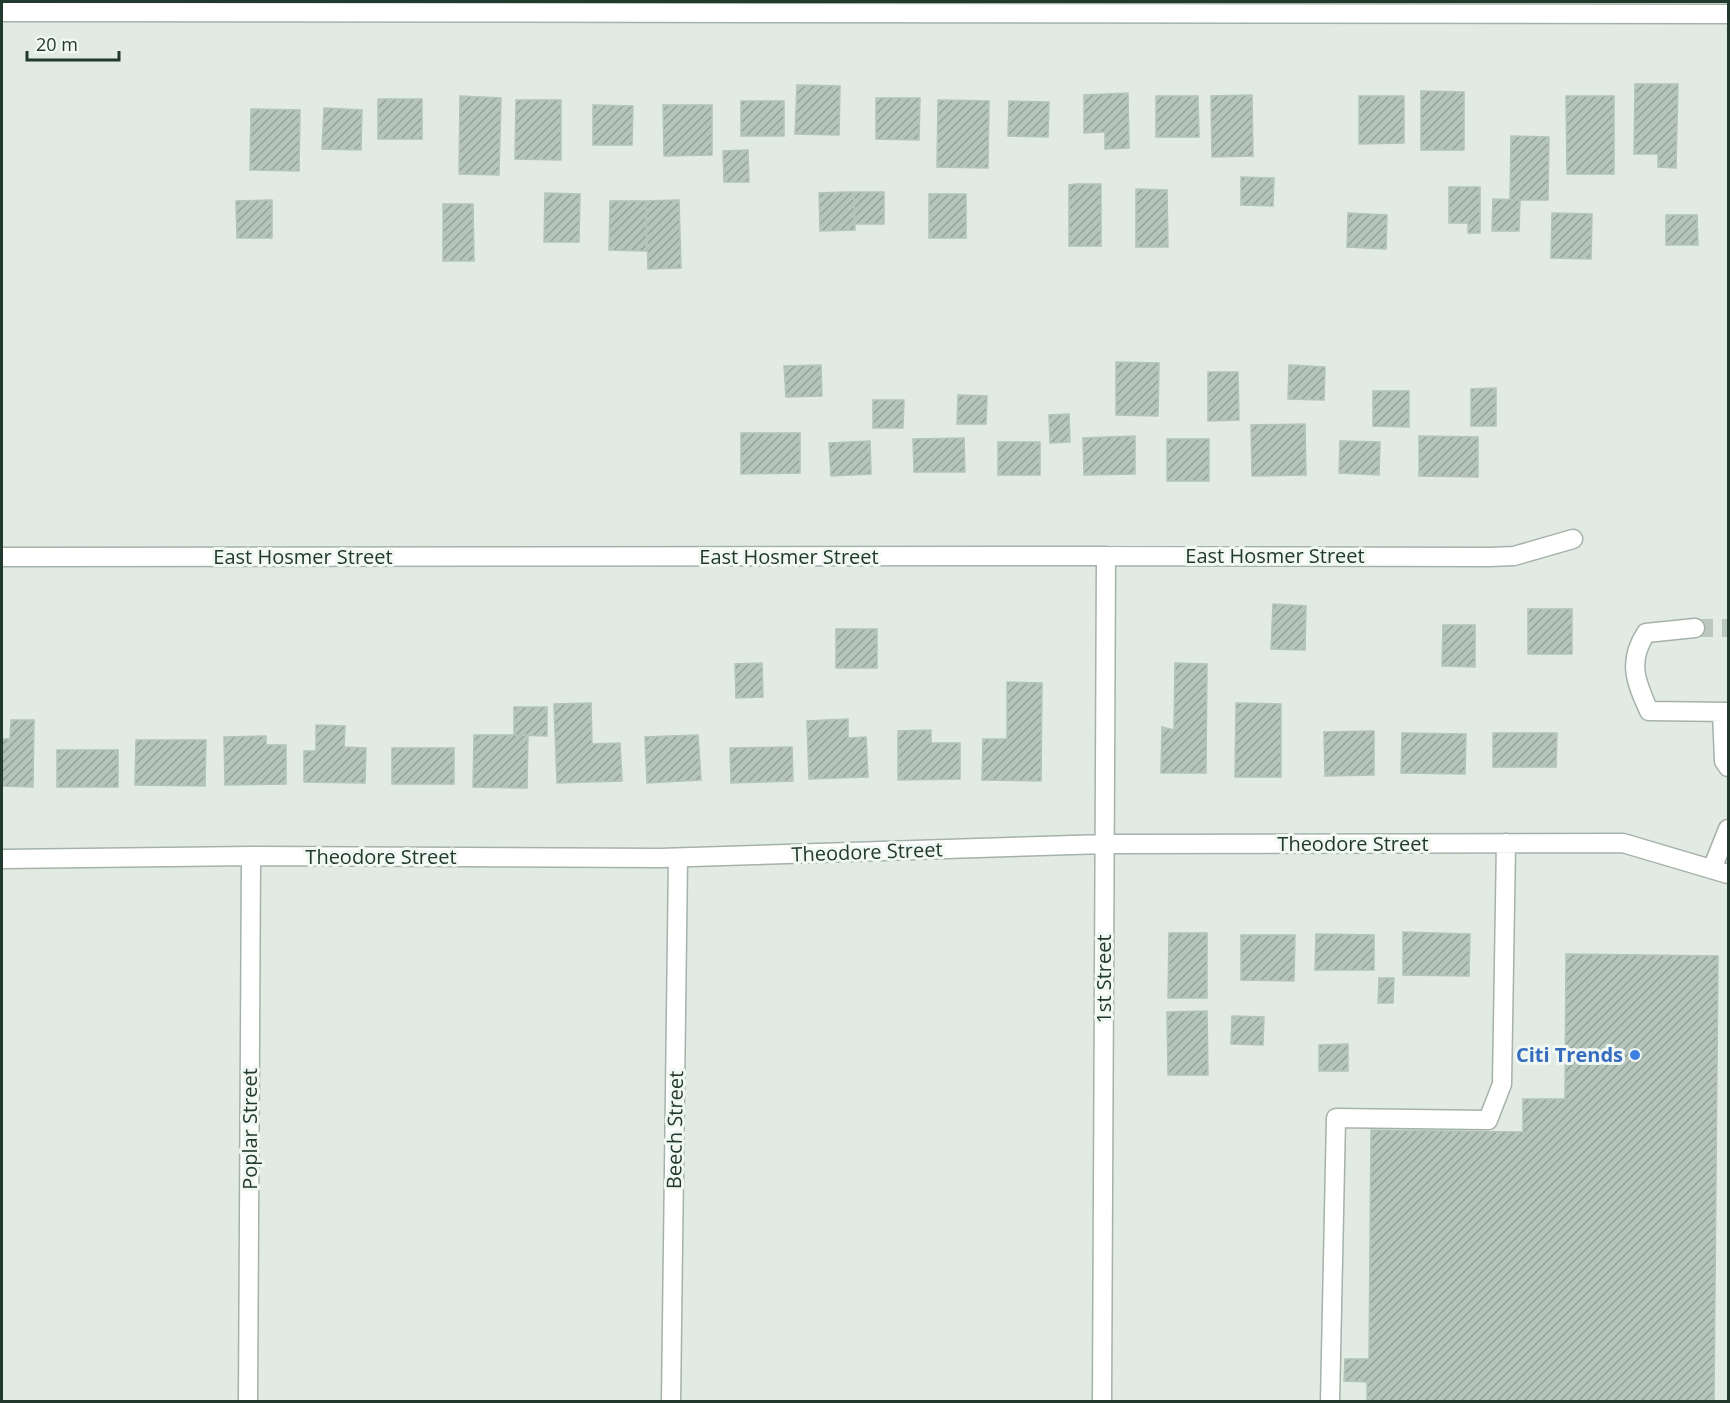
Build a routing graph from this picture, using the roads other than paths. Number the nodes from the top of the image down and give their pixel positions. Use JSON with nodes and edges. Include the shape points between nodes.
{"nodes":[{"id":1,"x":2,"y":12,"type":"edge"},
{"id":2,"x":1728,"y":14,"type":"edge"},
{"id":3,"x":1573,"y":538,"type":"dead end"},
{"id":4,"x":1106,"y":556,"type":"junction"},
{"id":5,"x":2,"y":558,"type":"edge"},
{"id":6,"x":1695,"y":628,"type":"tunnel mouth"},
{"id":7,"x":1725,"y":712,"type":"edge"},
{"id":8,"x":1728,"y":767,"type":"edge"},
{"id":9,"x":1728,"y":829,"type":"edge"},
{"id":10,"x":1506,"y":843,"type":"junction"},
{"id":11,"x":1105,"y":844,"type":"junction"},
{"id":12,"x":251,"y":856,"type":"junction"},
{"id":13,"x":678,"y":858,"type":"junction"},
{"id":14,"x":2,"y":859,"type":"edge"},
{"id":15,"x":1720,"y":872,"type":"edge"},
{"id":16,"x":248,"y":1401,"type":"edge"},
{"id":17,"x":671,"y":1401,"type":"edge"},
{"id":18,"x":1102,"y":1401,"type":"edge"},
{"id":19,"x":1330,"y":1401,"type":"edge"}],
"edges":[{"from":1,"to":2,"type":"street"},
{"from":3,"to":4,"type":"street","name":"East Hosmer Street","via":[[1514,556],[1490,557]]},
{"from":4,"to":5,"type":"street","name":"East Hosmer Street"},
{"from":4,"to":11,"type":"street","name":"1st Street"},
{"from":6,"to":7,"type":"street","via":[[1646,633],[1636,648],[1636,681],[1649,711]]},
{"from":7,"to":8,"type":"street","via":[[1724,761]]},
{"from":9,"to":15,"type":"street"},
{"from":10,"to":11,"type":"street","name":"Theodore Street"},
{"from":10,"to":15,"type":"street","name":"Theodore Street","via":[[1623,843]]},
{"from":10,"to":19,"type":"street","via":[[1502,1084],[1488,1120],[1336,1118]]},
{"from":11,"to":13,"type":"street","name":"Theodore Street"},
{"from":11,"to":18,"type":"street","name":"1st Street"},
{"from":12,"to":13,"type":"street","name":"Theodore Street"},
{"from":12,"to":14,"type":"street","name":"Theodore Street"},
{"from":12,"to":16,"type":"street","name":"Poplar Street"},
{"from":13,"to":17,"type":"street","name":"Beech Street"}]}
